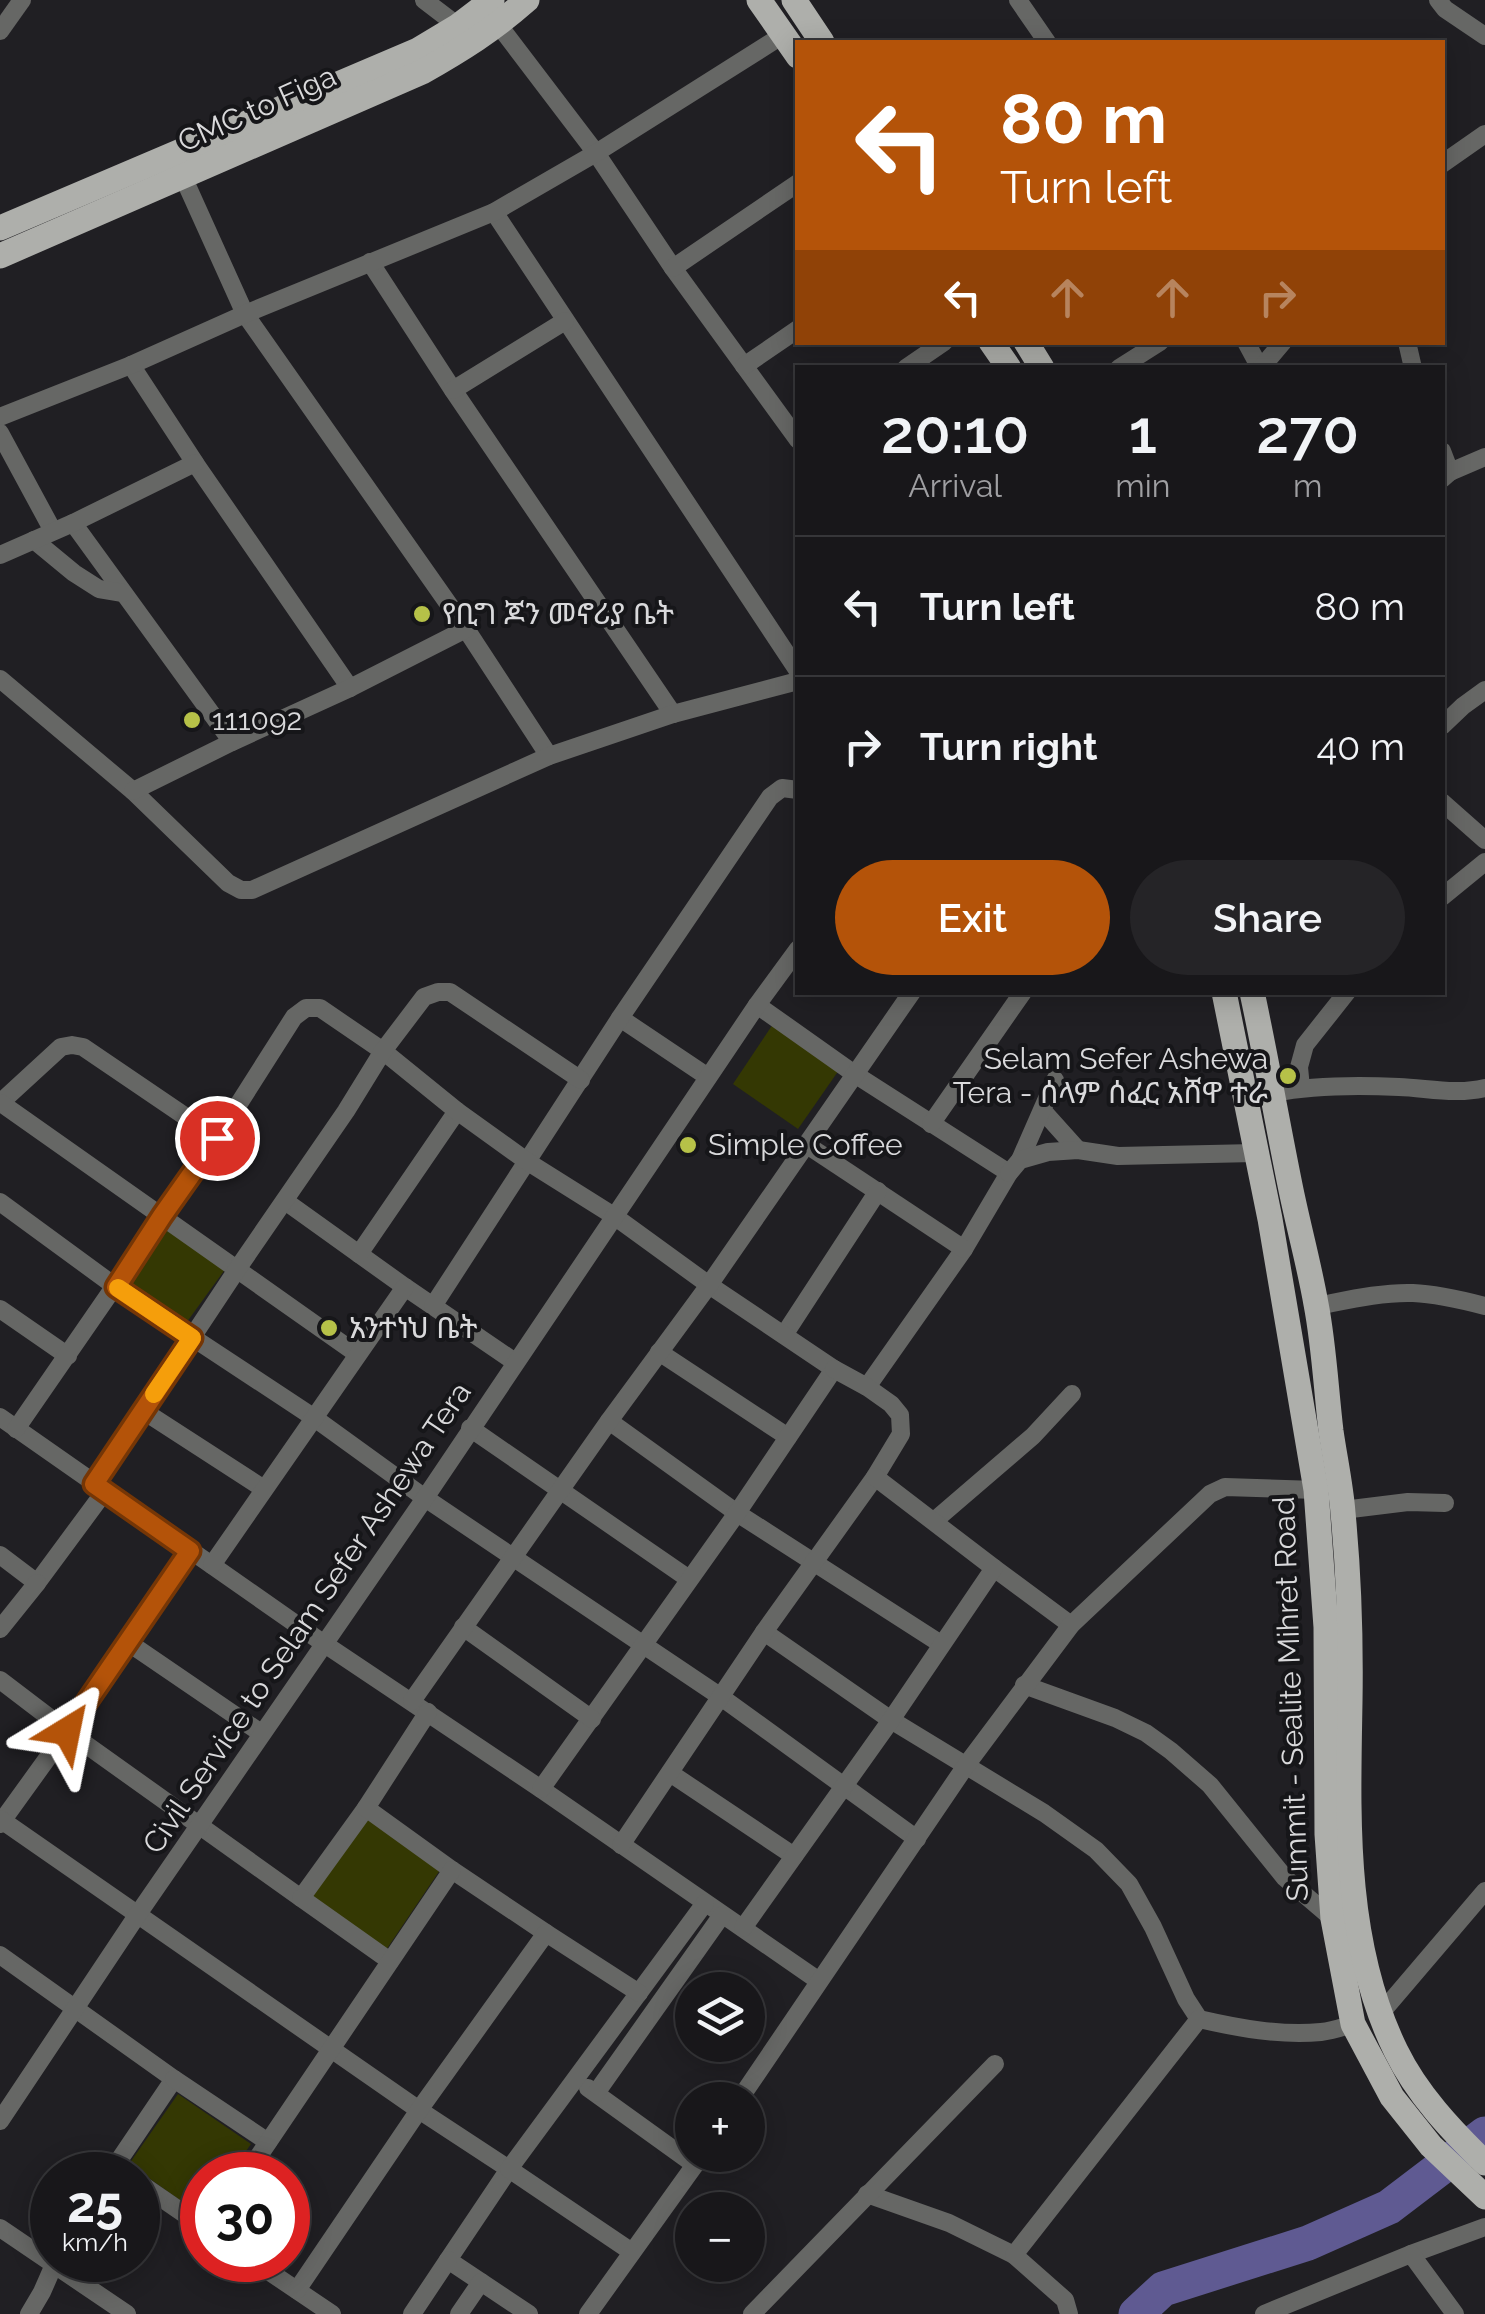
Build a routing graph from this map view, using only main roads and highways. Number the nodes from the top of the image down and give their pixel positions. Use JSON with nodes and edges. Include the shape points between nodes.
{"nodes":[{"id":1,"x":527,"y":0,"type":"edge"},
{"id":2,"x":759,"y":0,"type":"edge"},
{"id":3,"x":805,"y":5,"type":"edge"},
{"id":4,"x":492,"y":11,"type":"edge"},
{"id":5,"x":821,"y":40,"type":"edge"},
{"id":6,"x":790,"y":45,"type":"edge"},
{"id":7,"x":178,"y":165,"type":"junction"},
{"id":8,"x":0,"y":228,"type":"edge"},
{"id":9,"x":0,"y":256,"type":"edge"},
{"id":10,"x":1225,"y":995,"type":"edge"},
{"id":11,"x":1253,"y":995,"type":"edge"},
{"id":12,"x":1297,"y":1214,"type":"junction"},
{"id":13,"x":1270,"y":1219,"type":"junction"},
{"id":14,"x":1440,"y":2137,"type":"junction"},
{"id":15,"x":1485,"y":2163,"type":"edge"},
{"id":16,"x":1479,"y":2192,"type":"edge"}],
"edges":[{"from":1,"to":4,"type":"main road"},
{"from":2,"to":6,"type":"main road"},
{"from":3,"to":5,"type":"main road"},
{"from":4,"to":7,"type":"main road","via":[[464,36],[418,50]]},
{"from":7,"to":8,"type":"main road"},
{"from":7,"to":9,"type":"main road","name":"CMC to Figa"},
{"from":10,"to":13,"type":"main road","name":"Summit - Sealite Mihret Road"},
{"from":11,"to":12,"type":"main road"},
{"from":12,"to":13,"type":"main road"},
{"from":12,"to":14,"type":"main road","via":[[1343,1510],[1356,1914],[1381,2013]]},
{"from":13,"to":14,"type":"main road","name":"Summit - Sealite Mihret Road","via":[[1316,1490],[1333,1919],[1353,2024],[1392,2097]]},
{"from":14,"to":15,"type":"main road"},
{"from":14,"to":16,"type":"main road"}]}
